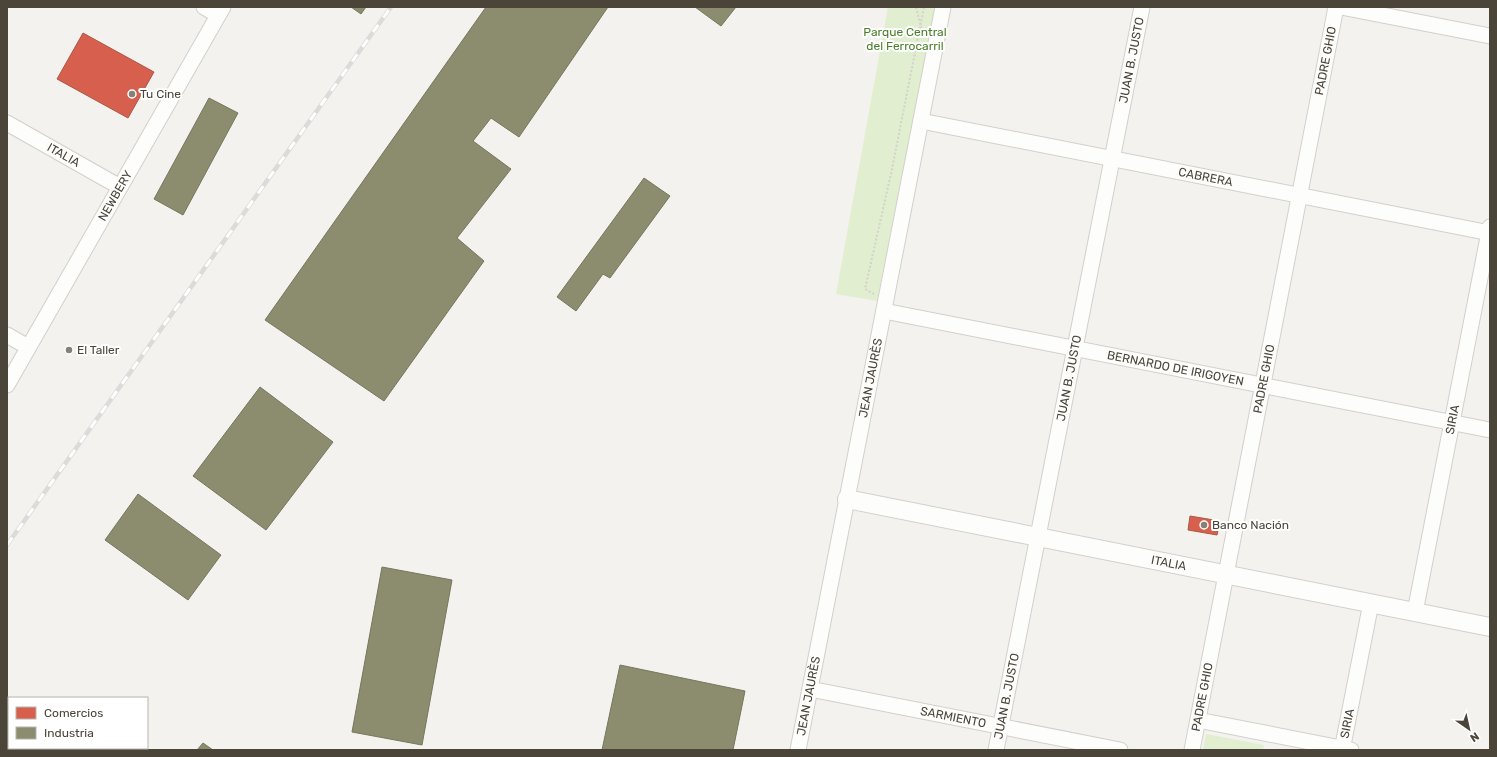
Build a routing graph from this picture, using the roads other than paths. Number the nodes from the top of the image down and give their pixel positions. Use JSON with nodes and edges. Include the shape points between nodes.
{"nodes":[{"id":1,"x":204,"y":7,"type":"edge"},
{"id":2,"x":943,"y":7,"type":"edge"},
{"id":3,"x":1142,"y":7,"type":"edge"},
{"id":4,"x":1336,"y":7,"type":"edge"},
{"id":5,"x":1340,"y":7,"type":"edge"},
{"id":6,"x":221,"y":11,"type":"edge"},
{"id":7,"x":1490,"y":36,"type":"edge"},
{"id":8,"x":921,"y":121,"type":"junction"},
{"id":9,"x":7,"y":122,"type":"edge"},
{"id":10,"x":1112,"y":159,"type":"junction"},
{"id":11,"x":120,"y":187,"type":"junction"},
{"id":12,"x":1299,"y":195,"type":"junction"},
{"id":13,"x":1490,"y":231,"type":"edge"},
{"id":14,"x":885,"y":306,"type":"junction"},
{"id":15,"x":7,"y":335,"type":"edge"},
{"id":16,"x":28,"y":347,"type":"junction"},
{"id":17,"x":1075,"y":349,"type":"junction"},
{"id":18,"x":7,"y":385,"type":"edge"},
{"id":19,"x":1263,"y":385,"type":"junction"},
{"id":20,"x":1452,"y":422,"type":"junction"},
{"id":21,"x":1490,"y":430,"type":"edge"},
{"id":22,"x":847,"y":499,"type":"junction"},
{"id":23,"x":1038,"y":537,"type":"junction"},
{"id":24,"x":1226,"y":575,"type":"junction"},
{"id":25,"x":1371,"y":603,"type":"junction"},
{"id":26,"x":1415,"y":612,"type":"junction"},
{"id":27,"x":1490,"y":626,"type":"edge"},
{"id":28,"x":810,"y":689,"type":"junction"},
{"id":29,"x":1198,"y":720,"type":"junction"},
{"id":30,"x":1000,"y":726,"type":"junction"},
{"id":31,"x":1345,"y":749,"type":"edge"},
{"id":32,"x":798,"y":750,"type":"edge"},
{"id":33,"x":996,"y":750,"type":"edge"},
{"id":34,"x":1120,"y":750,"type":"edge"},
{"id":35,"x":1192,"y":750,"type":"edge"}],
"edges":[{"from":1,"to":6,"type":"street"},
{"from":2,"to":8,"type":"street","name":"JEAN JAURÈS"},
{"from":3,"to":10,"type":"street","name":"JUAN B. JUSTO"},
{"from":4,"to":12,"type":"street","name":"PADRE GHIO"},
{"from":5,"to":7,"type":"street"},
{"from":6,"to":11,"type":"street","name":"NEWBERY"},
{"from":8,"to":10,"type":"street","name":"CABRERA"},
{"from":8,"to":14,"type":"street","name":"JEAN JAURÈS"},
{"from":9,"to":11,"type":"street","name":"ITALIA"},
{"from":10,"to":12,"type":"street","name":"CABRERA"},
{"from":10,"to":17,"type":"street","name":"JUAN B. JUSTO"},
{"from":11,"to":16,"type":"street","name":"NEWBERY"},
{"from":12,"to":13,"type":"street","name":"CABRERA"},
{"from":12,"to":19,"type":"street","name":"PADRE GHIO"},
{"from":13,"to":20,"type":"street","name":"SIRIA"},
{"from":14,"to":17,"type":"street","name":"BERNARDO DE IRIGOYEN"},
{"from":14,"to":22,"type":"street","name":"JEAN JAURÈS"},
{"from":15,"to":16,"type":"street"},
{"from":16,"to":18,"type":"street","name":"NEWBERY"},
{"from":17,"to":19,"type":"street","name":"BERNARDO DE IRIGOYEN"},
{"from":17,"to":23,"type":"street","name":"JUAN B. JUSTO"},
{"from":19,"to":20,"type":"street","name":"BERNARDO DE IRIGOYEN"},
{"from":19,"to":24,"type":"street","name":"PADRE GHIO"},
{"from":20,"to":21,"type":"street","name":"BERNARDO DE IRIGOYEN"},
{"from":20,"to":26,"type":"street","name":"SIRIA"},
{"from":22,"to":23,"type":"street","name":"ITALIA"},
{"from":22,"to":28,"type":"street","name":"JEAN JAURÈS"},
{"from":23,"to":24,"type":"street","name":"ITALIA"},
{"from":23,"to":30,"type":"street","name":"JUAN B. JUSTO"},
{"from":24,"to":25,"type":"street","name":"ITALIA"},
{"from":24,"to":29,"type":"street","name":"PADRE GHIO"},
{"from":25,"to":26,"type":"street","name":"ITALIA"},
{"from":25,"to":31,"type":"street","name":"SIRIA"},
{"from":26,"to":27,"type":"street","name":"ITALIA"},
{"from":28,"to":30,"type":"street","name":"SARMIENTO"},
{"from":28,"to":32,"type":"street","name":"JEAN JAURÈS"},
{"from":29,"to":31,"type":"street"},
{"from":29,"to":35,"type":"street","name":"PADRE GHIO"},
{"from":30,"to":33,"type":"street","name":"JUAN B. JUSTO"},
{"from":30,"to":34,"type":"street","name":"SARMIENTO"}]}
